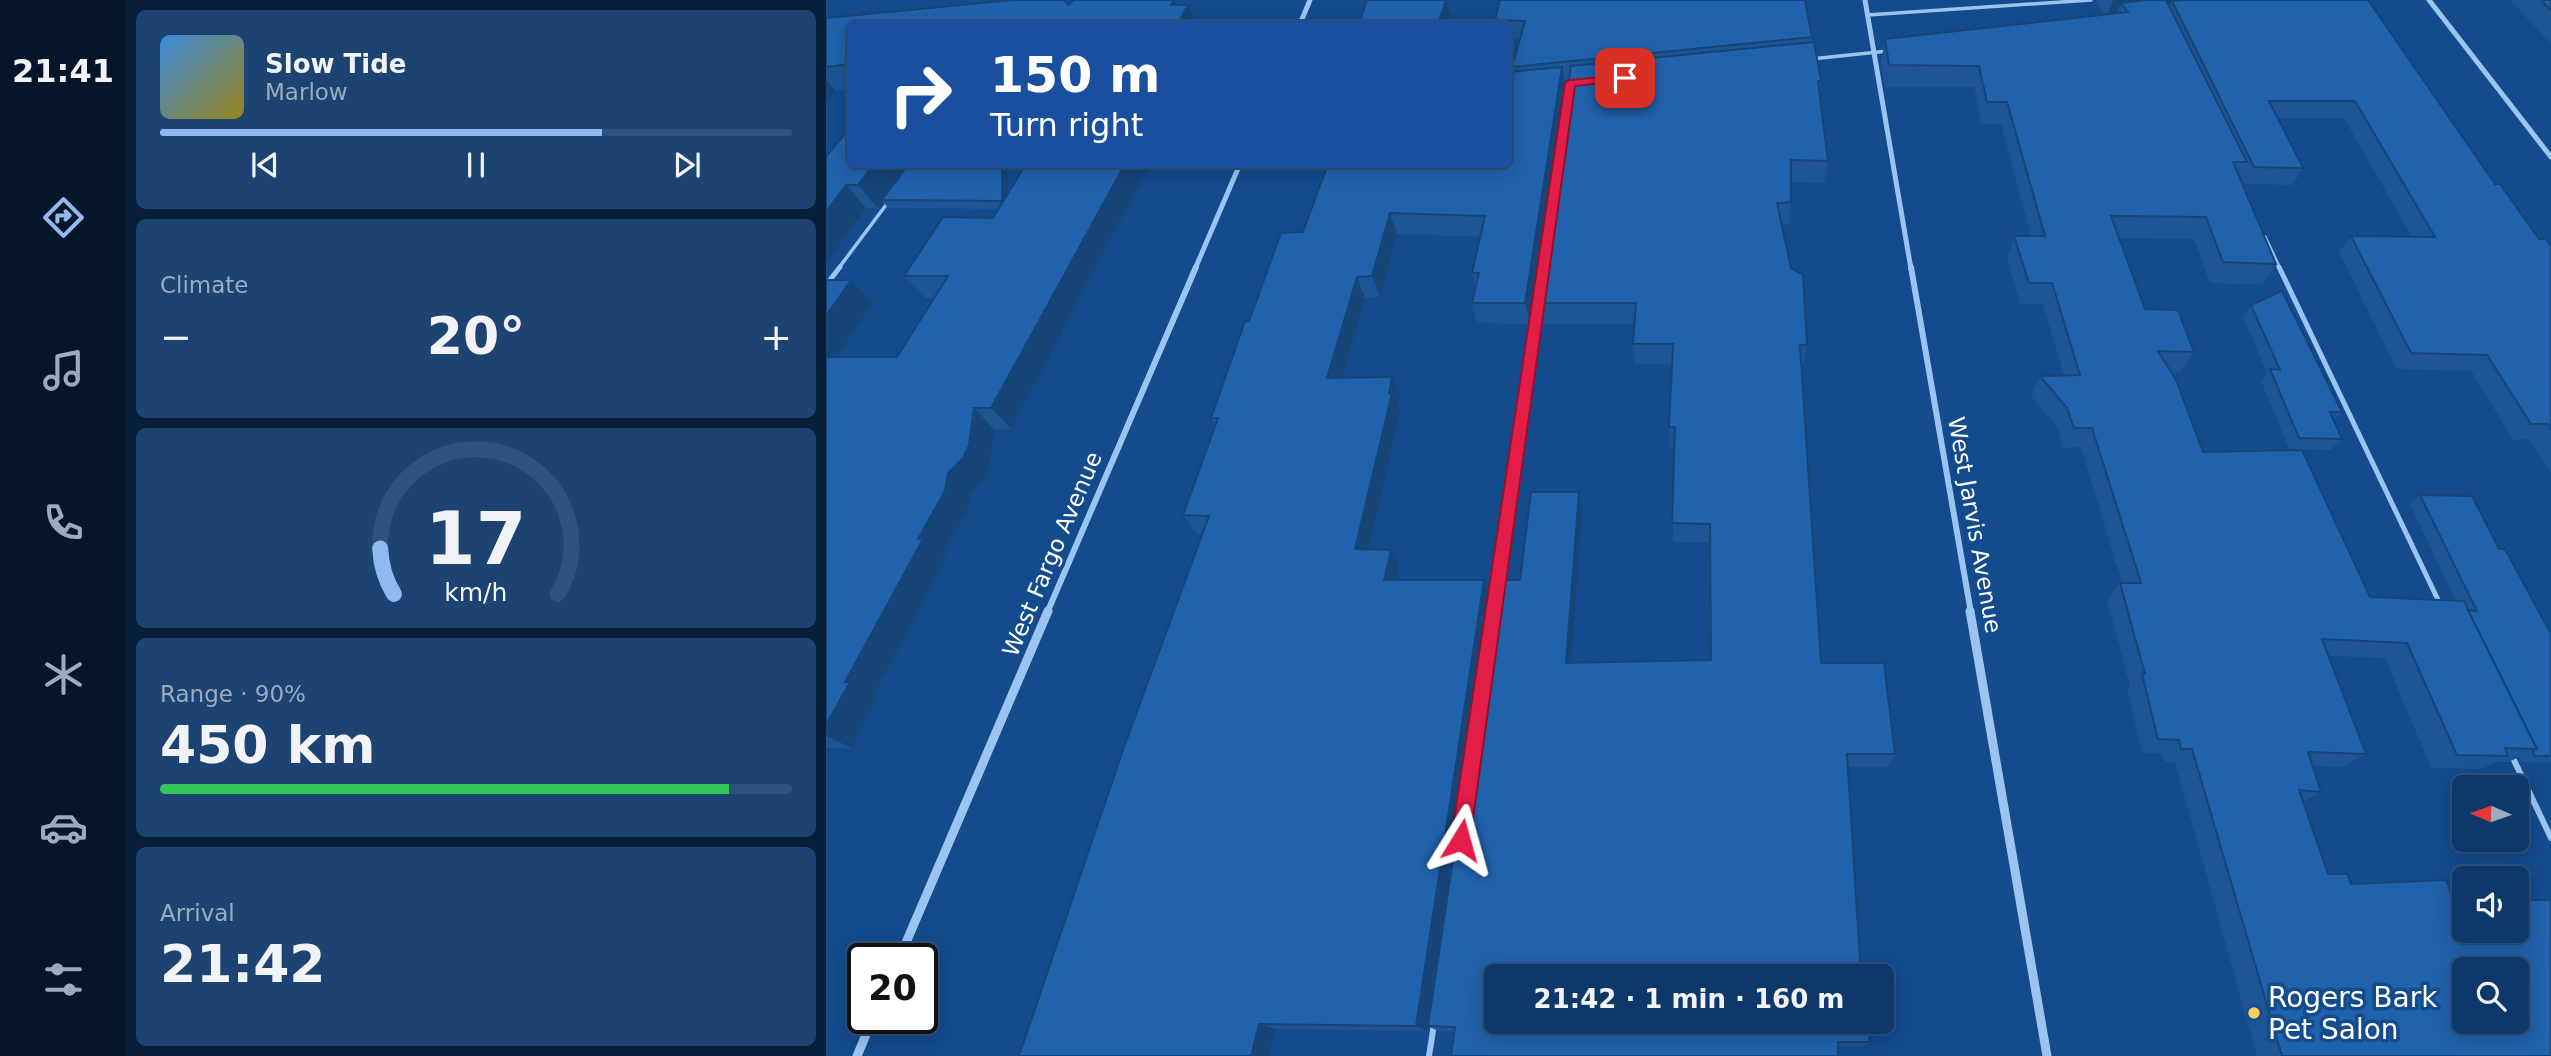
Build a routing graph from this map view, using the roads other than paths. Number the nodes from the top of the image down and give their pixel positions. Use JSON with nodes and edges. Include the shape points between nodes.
{"nodes":[{"id":1,"x":1310,"y":0,"type":"edge"},
{"id":2,"x":1865,"y":0,"type":"edge"},
{"id":3,"x":2091,"y":0,"type":"edge"},
{"id":4,"x":2429,"y":0,"type":"edge"},
{"id":5,"x":1867,"y":15,"type":"junction"},
{"id":6,"x":1301,"y":21,"type":"edge"},
{"id":7,"x":1899,"y":49,"type":"edge"},
{"id":8,"x":1874,"y":53,"type":"junction"},
{"id":9,"x":1804,"y":60,"type":"edge"},
{"id":10,"x":2551,"y":157,"type":"edge"},
{"id":11,"x":1238,"y":168,"type":"edge"},
{"id":12,"x":891,"y":197,"type":"edge"},
{"id":13,"x":2260,"y":227,"type":"edge"},
{"id":14,"x":826,"y":285,"type":"edge"},
{"id":15,"x":1541,"y":289,"type":"edge"},
{"id":16,"x":1497,"y":590,"type":"edge"},
{"id":17,"x":2444,"y":614,"type":"edge"},
{"id":18,"x":2509,"y":751,"type":"edge"},
{"id":19,"x":2551,"y":838,"type":"edge"},
{"id":20,"x":906,"y":943,"type":"edge"},
{"id":21,"x":1435,"y":1015,"type":"edge"},
{"id":22,"x":866,"y":1034,"type":"edge"},
{"id":23,"x":857,"y":1056,"type":"edge"},
{"id":24,"x":1429,"y":1056,"type":"edge"},
{"id":25,"x":2047,"y":1056,"type":"edge"}],
"edges":[{"from":1,"to":6,"type":"street"},
{"from":2,"to":5,"type":"street","name":"West Jarvis Avenue"},
{"from":3,"to":5,"type":"lane"},
{"from":4,"to":10,"type":"street"},
{"from":5,"to":8,"type":"street","name":"West Jarvis Avenue"},
{"from":7,"to":8,"type":"lane"},
{"from":8,"to":9,"type":"lane"},
{"from":8,"to":25,"type":"street","name":"West Jarvis Avenue"},
{"from":11,"to":20,"type":"street","name":"West Fargo Avenue"},
{"from":12,"to":14,"type":"lane"},
{"from":13,"to":17,"type":"lane"},
{"from":15,"to":16,"type":"lane"},
{"from":18,"to":19,"type":"lane"},
{"from":21,"to":24,"type":"lane"},
{"from":22,"to":23,"type":"street"}]}
